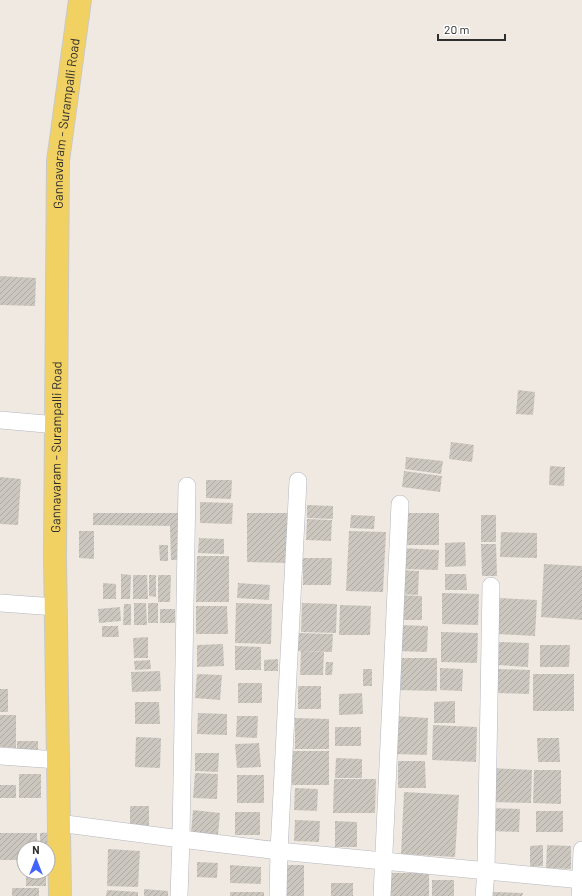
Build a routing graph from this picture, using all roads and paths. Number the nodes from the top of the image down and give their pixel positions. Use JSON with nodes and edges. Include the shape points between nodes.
{"nodes":[{"id":1,"x":80,"y":0,"type":"edge"},
{"id":2,"x":0,"y":420,"type":"edge"},
{"id":3,"x":57,"y":425,"type":"junction"},
{"id":4,"x":298,"y":481,"type":"dead end"},
{"id":5,"x":187,"y":486,"type":"dead end"},
{"id":6,"x":400,"y":504,"type":"dead end"},
{"id":7,"x":491,"y":586,"type":"dead end"},
{"id":8,"x":0,"y":603,"type":"edge"},
{"id":9,"x":56,"y":607,"type":"junction"},
{"id":10,"x":0,"y":756,"type":"edge"},
{"id":11,"x":58,"y":760,"type":"junction"},
{"id":12,"x":58,"y":823,"type":"junction"},
{"id":13,"x":181,"y":839,"type":"junction"},
{"id":14,"x":582,"y":850,"type":"edge"},
{"id":15,"x":279,"y":851,"type":"junction"},
{"id":16,"x":384,"y":860,"type":"junction"},
{"id":17,"x":486,"y":871,"type":"junction"},
{"id":18,"x":581,"y":885,"type":"edge"},
{"id":19,"x":60,"y":896,"type":"edge"},
{"id":20,"x":179,"y":896,"type":"edge"},
{"id":21,"x":278,"y":896,"type":"edge"},
{"id":22,"x":382,"y":896,"type":"edge"},
{"id":23,"x":484,"y":896,"type":"edge"}],
"edges":[{"from":1,"to":3,"type":"main road","name":"Gannavaram - Surampalli Road","via":[[58,161]]},
{"from":2,"to":3,"type":"street"},
{"from":3,"to":9,"type":"main road","name":"Gannavaram - Surampalli Road"},
{"from":4,"to":15,"type":"street"},
{"from":5,"to":13,"type":"street"},
{"from":6,"to":16,"type":"street"},
{"from":7,"to":17,"type":"street"},
{"from":8,"to":9,"type":"street"},
{"from":9,"to":11,"type":"main road","name":"Gannavaram - Surampalli Road"},
{"from":10,"to":11,"type":"street"},
{"from":11,"to":12,"type":"main road","name":"Gannavaram - Surampalli Road"},
{"from":12,"to":13,"type":"street"},
{"from":12,"to":19,"type":"main road","name":"Gannavaram - Surampalli Road"},
{"from":13,"to":15,"type":"street"},
{"from":13,"to":20,"type":"street"},
{"from":14,"to":18,"type":"street"},
{"from":15,"to":16,"type":"street"},
{"from":15,"to":21,"type":"street"},
{"from":16,"to":17,"type":"street"},
{"from":16,"to":22,"type":"street"},
{"from":17,"to":18,"type":"street"},
{"from":17,"to":23,"type":"street"}]}
